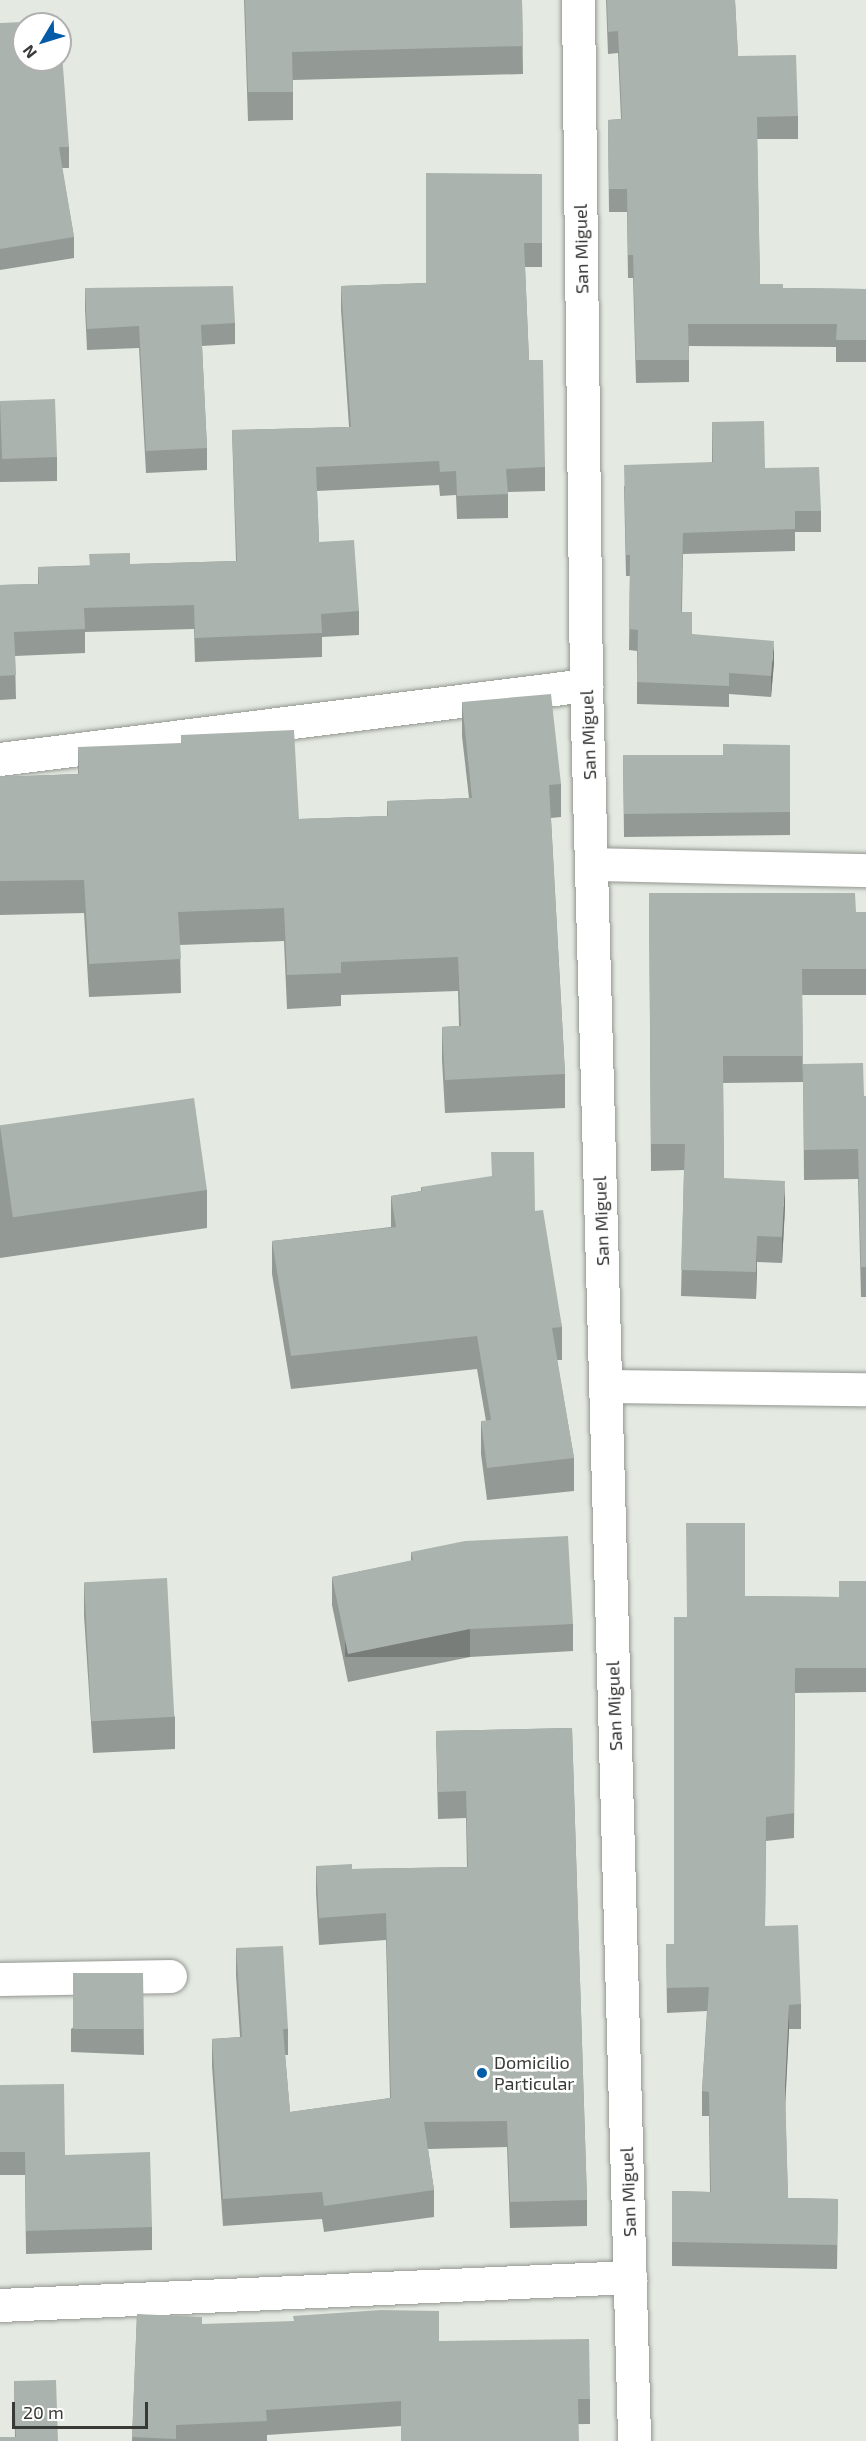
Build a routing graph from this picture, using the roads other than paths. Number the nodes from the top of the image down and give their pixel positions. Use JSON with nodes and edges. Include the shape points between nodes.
{"nodes":[{"id":1,"x":578,"y":0,"type":"edge"},
{"id":2,"x":586,"y":684,"type":"junction"},
{"id":3,"x":0,"y":759,"type":"edge"},
{"id":4,"x":592,"y":864,"type":"junction"},
{"id":5,"x":866,"y":870,"type":"edge"},
{"id":6,"x":606,"y":1386,"type":"junction"},
{"id":7,"x":866,"y":1389,"type":"edge"},
{"id":8,"x":170,"y":1976,"type":"dead end"},
{"id":9,"x":0,"y":1979,"type":"edge"},
{"id":10,"x":630,"y":2277,"type":"junction"},
{"id":11,"x":0,"y":2305,"type":"edge"},
{"id":12,"x":634,"y":2441,"type":"edge"}],
"edges":[{"from":1,"to":2,"type":"street","name":"San Miguel"},
{"from":2,"to":3,"type":"street"},
{"from":2,"to":4,"type":"street","name":"San Miguel"},
{"from":4,"to":5,"type":"street"},
{"from":4,"to":6,"type":"street","name":"San Miguel"},
{"from":6,"to":7,"type":"street"},
{"from":6,"to":10,"type":"street","name":"San Miguel"},
{"from":8,"to":9,"type":"street"},
{"from":10,"to":11,"type":"street"},
{"from":10,"to":12,"type":"street","name":"San Miguel"}]}
